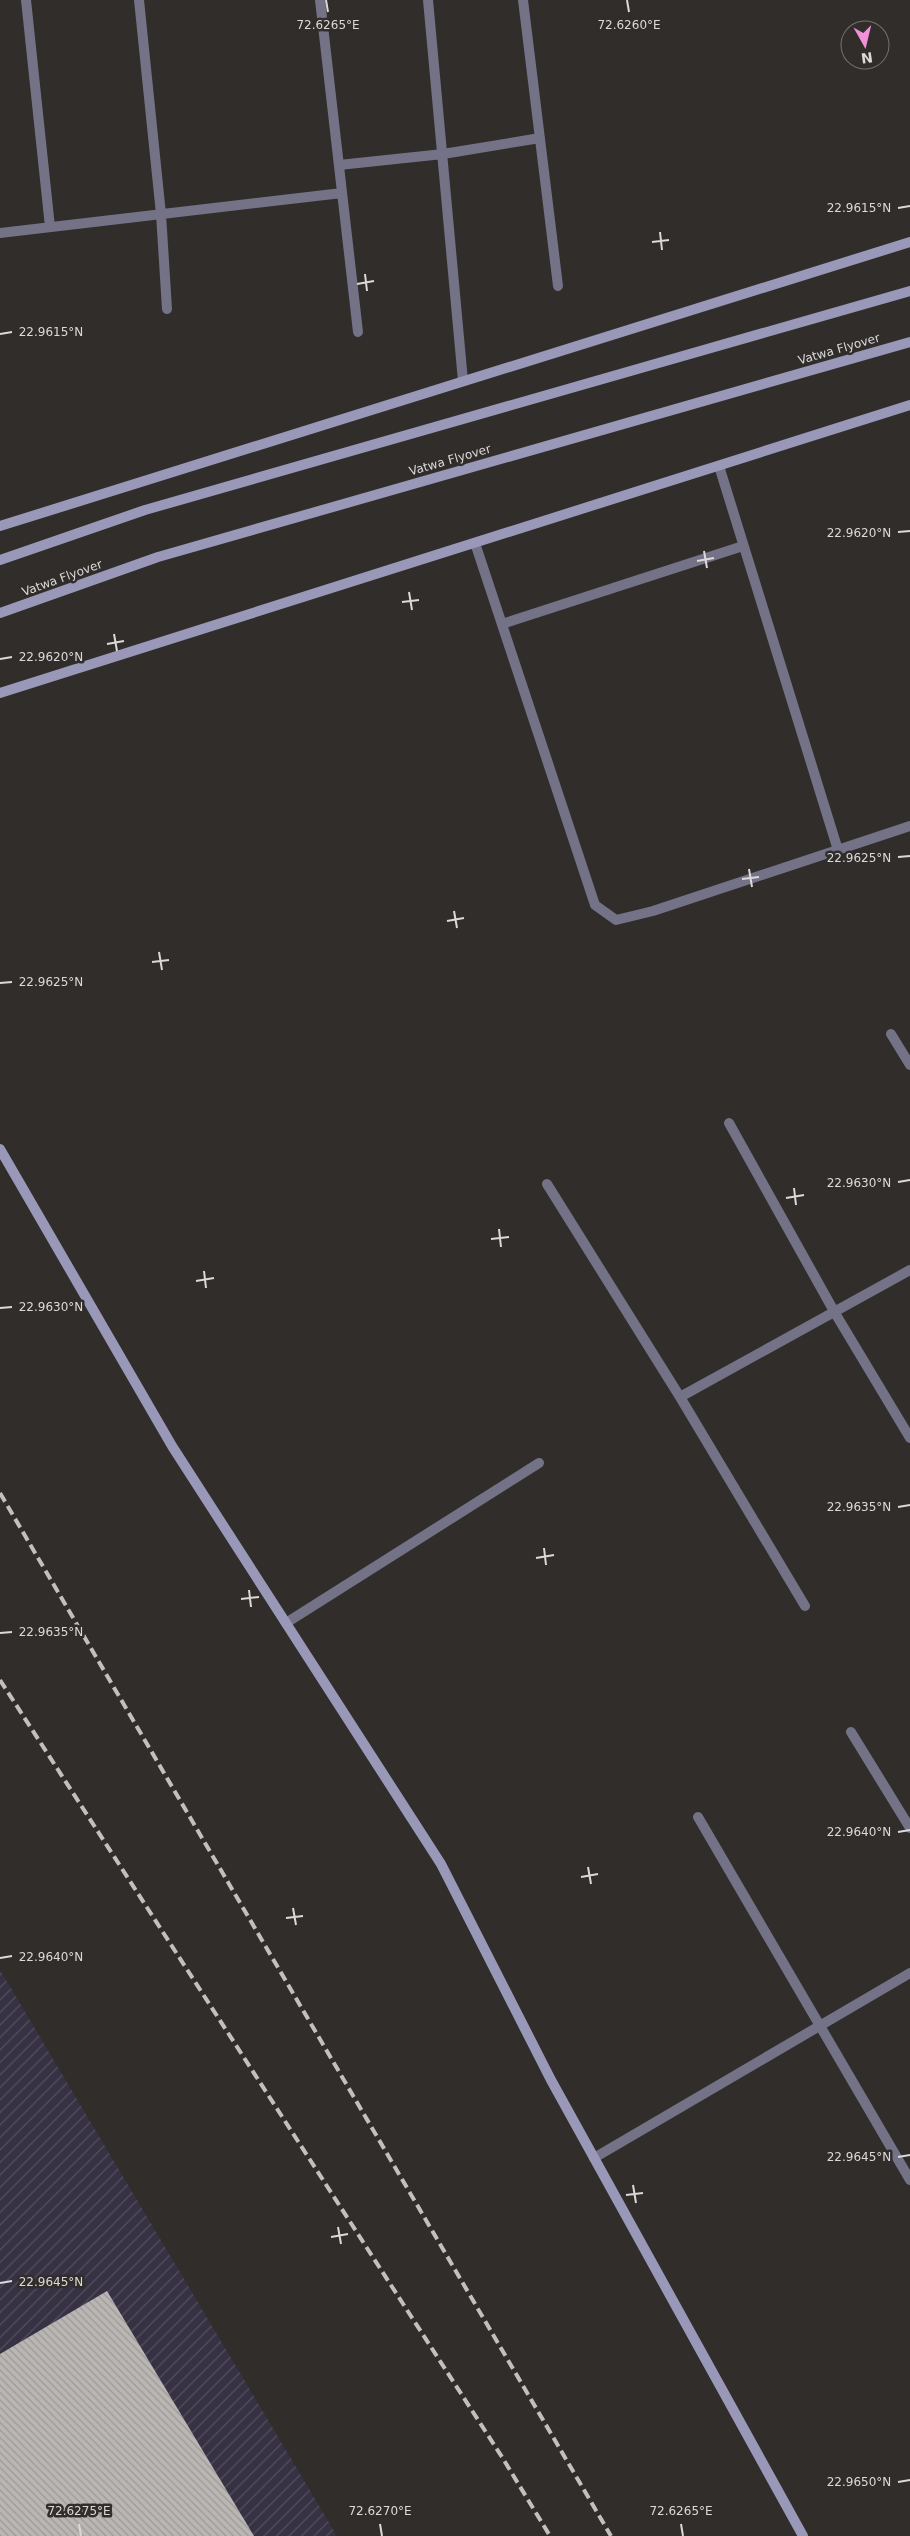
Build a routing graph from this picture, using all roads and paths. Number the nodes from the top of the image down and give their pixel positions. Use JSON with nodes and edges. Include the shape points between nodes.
{"nodes":[{"id":1,"x":26,"y":0,"type":"edge"},
{"id":2,"x":139,"y":0,"type":"edge"},
{"id":3,"x":320,"y":0,"type":"edge"},
{"id":4,"x":428,"y":0,"type":"edge"},
{"id":5,"x":523,"y":0,"type":"edge"},
{"id":6,"x":540,"y":138,"type":"junction"},
{"id":7,"x":443,"y":154,"type":"junction"},
{"id":8,"x":339,"y":165,"type":"junction"},
{"id":9,"x":342,"y":193,"type":"junction"},
{"id":10,"x":161,"y":214,"type":"junction"},
{"id":11,"x":50,"y":227,"type":"junction"},
{"id":12,"x":0,"y":233,"type":"edge"},
{"id":13,"x":910,"y":242,"type":"edge"},
{"id":14,"x":558,"y":286,"type":"dead end"},
{"id":15,"x":910,"y":291,"type":"edge"},
{"id":16,"x":167,"y":309,"type":"dead end"},
{"id":17,"x":358,"y":332,"type":"dead end"},
{"id":18,"x":910,"y":342,"type":"edge"},
{"id":19,"x":463,"y":381,"type":"junction"},
{"id":20,"x":910,"y":405,"type":"edge"},
{"id":21,"x":719,"y":466,"type":"junction"},
{"id":22,"x":0,"y":526,"type":"edge"},
{"id":23,"x":475,"y":543,"type":"junction"},
{"id":24,"x":744,"y":546,"type":"junction"},
{"id":25,"x":0,"y":560,"type":"edge"},
{"id":26,"x":0,"y":613,"type":"edge"},
{"id":27,"x":502,"y":624,"type":"junction"},
{"id":28,"x":0,"y":694,"type":"edge"},
{"id":29,"x":910,"y":826,"type":"edge"},
{"id":30,"x":838,"y":850,"type":"junction"},
{"id":31,"x":892,"y":1034,"type":"dead end"},
{"id":32,"x":910,"y":1065,"type":"edge"},
{"id":33,"x":730,"y":1123,"type":"dead end"},
{"id":34,"x":0,"y":1149,"type":"edge"},
{"id":35,"x":547,"y":1184,"type":"dead end"},
{"id":36,"x":910,"y":1270,"type":"edge"},
{"id":37,"x":835,"y":1312,"type":"junction"},
{"id":38,"x":680,"y":1397,"type":"junction"},
{"id":39,"x":910,"y":1438,"type":"edge"},
{"id":40,"x":540,"y":1463,"type":"dead end"},
{"id":41,"x":804,"y":1606,"type":"dead end"},
{"id":42,"x":286,"y":1623,"type":"junction"},
{"id":43,"x":850,"y":1732,"type":"dead end"},
{"id":44,"x":698,"y":1816,"type":"dead end"},
{"id":45,"x":910,"y":1828,"type":"edge"},
{"id":46,"x":910,"y":1973,"type":"edge"},
{"id":47,"x":821,"y":2025,"type":"junction"},
{"id":48,"x":594,"y":2158,"type":"junction"},
{"id":49,"x":910,"y":2180,"type":"edge"},
{"id":50,"x":803,"y":2536,"type":"edge"}],
"edges":[{"from":1,"to":11,"type":"street"},
{"from":2,"to":10,"type":"street"},
{"from":3,"to":8,"type":"street"},
{"from":4,"to":7,"type":"street"},
{"from":5,"to":6,"type":"street"},
{"from":6,"to":7,"type":"street"},
{"from":6,"to":14,"type":"street"},
{"from":7,"to":8,"type":"street"},
{"from":7,"to":19,"type":"street"},
{"from":8,"to":9,"type":"street"},
{"from":9,"to":10,"type":"street"},
{"from":9,"to":17,"type":"street"},
{"from":10,"to":11,"type":"street"},
{"from":10,"to":16,"type":"street"},
{"from":11,"to":12,"type":"street"},
{"from":13,"to":19,"type":"street"},
{"from":15,"to":25,"type":"street","via":[[145,510]]},
{"from":18,"to":26,"type":"street","name":"Vatwa Flyover","via":[[158,556]]},
{"from":19,"to":22,"type":"street"},
{"from":20,"to":21,"type":"street"},
{"from":21,"to":23,"type":"street"},
{"from":21,"to":24,"type":"street"},
{"from":23,"to":27,"type":"street"},
{"from":23,"to":28,"type":"street"},
{"from":24,"to":27,"type":"street"},
{"from":24,"to":30,"type":"street"},
{"from":27,"to":30,"type":"street","via":[[595,905],[616,920],[653,911]]},
{"from":29,"to":30,"type":"street"},
{"from":31,"to":32,"type":"street"},
{"from":33,"to":37,"type":"street"},
{"from":34,"to":42,"type":"street","via":[[172,1446]]},
{"from":35,"to":38,"type":"street"},
{"from":36,"to":37,"type":"street"},
{"from":37,"to":38,"type":"street"},
{"from":37,"to":39,"type":"street"},
{"from":38,"to":41,"type":"street"},
{"from":40,"to":42,"type":"street"},
{"from":42,"to":48,"type":"street","via":[[441,1864]]},
{"from":43,"to":45,"type":"street"},
{"from":44,"to":47,"type":"street"},
{"from":46,"to":47,"type":"street"},
{"from":47,"to":48,"type":"street"},
{"from":47,"to":49,"type":"street"},
{"from":48,"to":50,"type":"street"}]}
